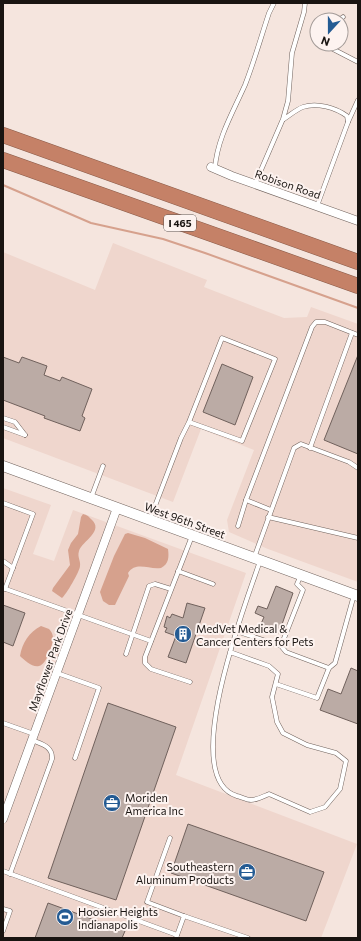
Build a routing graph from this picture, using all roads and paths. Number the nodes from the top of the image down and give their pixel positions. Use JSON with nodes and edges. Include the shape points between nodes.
{"nodes":[{"id":1,"x":274,"y":3,"type":"edge"},
{"id":2,"x":305,"y":3,"type":"edge"},
{"id":3,"x":338,"y":52,"type":"edge"},
{"id":4,"x":358,"y":62,"type":"edge"},
{"id":5,"x":358,"y":100,"type":"edge"},
{"id":6,"x":283,"y":119,"type":"junction"},
{"id":7,"x":348,"y":122,"type":"junction"},
{"id":8,"x":3,"y":129,"type":"edge"},
{"id":9,"x":3,"y":134,"type":"edge"},
{"id":10,"x":70,"y":158,"type":"junction"},
{"id":11,"x":5,"y":161,"type":"edge"},
{"id":12,"x":213,"y":168,"type":"joint"},
{"id":13,"x":255,"y":184,"type":"junction"},
{"id":14,"x":317,"y":206,"type":"junction"},
{"id":15,"x":358,"y":221,"type":"edge"},
{"id":16,"x":358,"y":262,"type":"edge"},
{"id":17,"x":358,"y":286,"type":"edge"},
{"id":18,"x":352,"y":333,"type":"junction"},
{"id":19,"x":358,"y":335,"type":"edge"},
{"id":20,"x":3,"y":418,"type":"edge"},
{"id":21,"x":188,"y":422,"type":"junction"},
{"id":22,"x":3,"y":427,"type":"edge"},
{"id":23,"x":310,"y":448,"type":"junction"},
{"id":24,"x":3,"y":466,"type":"edge"},
{"id":25,"x":103,"y":466,"type":"dead end"},
{"id":26,"x":358,"y":468,"type":"edge"},
{"id":27,"x":90,"y":498,"type":"junction"},
{"id":28,"x":246,"y":500,"type":"junction"},
{"id":29,"x":3,"y":503,"type":"edge"},
{"id":30,"x":117,"y":508,"type":"junction"},
{"id":31,"x":271,"y":510,"type":"junction"},
{"id":32,"x":268,"y":517,"type":"junction"},
{"id":33,"x":150,"y":520,"type":"junction"},
{"id":34,"x":238,"y":526,"type":"dead end"},
{"id":35,"x":192,"y":535,"type":"junction"},
{"id":36,"x":358,"y":538,"type":"edge"},
{"id":37,"x":257,"y":559,"type":"junction"},
{"id":38,"x":3,"y":561,"type":"edge"},
{"id":39,"x":13,"y":568,"type":"junction"},
{"id":40,"x":178,"y":571,"type":"junction"},
{"id":41,"x":301,"y":575,"type":"junction"},
{"id":42,"x":213,"y":584,"type":"dead end"},
{"id":43,"x":4,"y":589,"type":"edge"},
{"id":44,"x":171,"y":589,"type":"junction"},
{"id":45,"x":356,"y":596,"type":"edge"},
{"id":46,"x":78,"y":616,"type":"junction"},
{"id":47,"x":236,"y":632,"type":"junction"},
{"id":48,"x":132,"y":635,"type":"junction"},
{"id":49,"x":151,"y":641,"type":"junction"},
{"id":50,"x":281,"y":646,"type":"junction"},
{"id":51,"x":230,"y":652,"type":"junction"},
{"id":52,"x":126,"y":654,"type":"dead end"},
{"id":53,"x":329,"y":668,"type":"junction"},
{"id":54,"x":57,"y":673,"type":"junction"},
{"id":55,"x":190,"y":682,"type":"dead end"},
{"id":56,"x":276,"y":684,"type":"junction"},
{"id":57,"x":4,"y":723,"type":"edge"},
{"id":58,"x":3,"y":729,"type":"edge"},
{"id":59,"x":33,"y":737,"type":"junction"},
{"id":60,"x":75,"y":758,"type":"dead end"},
{"id":61,"x":4,"y":815,"type":"edge"},
{"id":62,"x":170,"y":838,"type":"dead end"},
{"id":63,"x":3,"y":871,"type":"edge"},
{"id":64,"x":10,"y":874,"type":"junction"},
{"id":65,"x":3,"y":909,"type":"edge"},
{"id":66,"x":184,"y":916,"type":"junction"},
{"id":67,"x":3,"y":931,"type":"edge"},
{"id":68,"x":177,"y":936,"type":"edge"},
{"id":69,"x":248,"y":938,"type":"edge"}],
"edges":[{"from":1,"to":12,"type":"lane","via":[[245,84],[215,155]]},
{"from":2,"to":6,"type":"lane","via":[[292,53],[288,101]]},
{"from":3,"to":4,"type":"lane"},
{"from":5,"to":7,"type":"lane"},
{"from":6,"to":7,"type":"lane","via":[[303,107],[313,105],[343,113],[347,116]]},
{"from":6,"to":13,"type":"lane"},
{"from":7,"to":14,"type":"lane"},
{"from":8,"to":10,"type":"highway"},
{"from":9,"to":10,"type":"highway","number":"I 465"},
{"from":10,"to":16,"type":"highway","number":"I 465"},
{"from":11,"to":17,"type":"highway","number":"I 465"},
{"from":12,"to":13,"type":"street","name":"Robison Road"},
{"from":13,"to":14,"type":"street","name":"Robison Road"},
{"from":14,"to":15,"type":"street","name":"Robison Road"},
{"from":18,"to":19,"type":"lane"},
{"from":18,"to":23,"type":"lane"},
{"from":18,"to":28,"type":"lane","via":[[325,322],[316,322],[312,327]]},
{"from":20,"to":22,"type":"lane","via":[[15,422],[25,435]]},
{"from":21,"to":21,"type":"lane","via":[[242,441],[275,359],[222,338]]},
{"from":21,"to":33,"type":"lane"},
{"from":23,"to":26,"type":"lane","via":[[349,462]]},
{"from":23,"to":31,"type":"lane","via":[[302,444],[294,448]]},
{"from":24,"to":27,"type":"street","name":"West 96th Street"},
{"from":25,"to":27,"type":"lane"},
{"from":27,"to":30,"type":"street","name":"West 96th Street"},
{"from":28,"to":31,"type":"lane"},
{"from":28,"to":34,"type":"lane"},
{"from":29,"to":39,"type":"lane","via":[[33,514]]},
{"from":30,"to":33,"type":"street","name":"West 96th Street"},
{"from":30,"to":46,"type":"street","name":"Mayflower Park Drive"},
{"from":31,"to":32,"type":"lane"},
{"from":32,"to":36,"type":"lane"},
{"from":32,"to":37,"type":"lane"},
{"from":33,"to":35,"type":"street","name":"West 96th Street"},
{"from":35,"to":37,"type":"street","name":"West 96th Street"},
{"from":35,"to":40,"type":"lane"},
{"from":37,"to":41,"type":"street","name":"West 96th Street"},
{"from":37,"to":47,"type":"lane"},
{"from":38,"to":39,"type":"lane"},
{"from":39,"to":43,"type":"lane"},
{"from":40,"to":42,"type":"lane"},
{"from":40,"to":44,"type":"lane"},
{"from":41,"to":45,"type":"street","name":"West 96th Street"},
{"from":41,"to":50,"type":"lane","via":[[298,584],[303,590]]},
{"from":43,"to":46,"type":"lane"},
{"from":44,"to":48,"type":"lane","via":[[155,584],[149,586]]},
{"from":44,"to":49,"type":"lane"},
{"from":45,"to":53,"type":"lane","via":[[335,663]]},
{"from":46,"to":48,"type":"lane"},
{"from":46,"to":54,"type":"street","name":"Mayflower Park Drive"},
{"from":47,"to":50,"type":"lane"},
{"from":47,"to":51,"type":"lane"},
{"from":48,"to":49,"type":"lane"},
{"from":48,"to":52,"type":"lane"},
{"from":49,"to":55,"type":"lane","via":[[145,657],[148,667]]},
{"from":50,"to":53,"type":"lane","via":[[286,652]]},
{"from":51,"to":56,"type":"lane","via":[[269,666],[278,674]]},
{"from":51,"to":56,"type":"lane","via":[[215,718],[213,759],[218,780],[230,794],[251,800],[269,794],[310,812],[325,807],[340,789],[346,761],[336,753],[307,745],[283,733],[277,722],[272,697]]},
{"from":53,"to":56,"type":"lane","via":[[317,698]]},
{"from":54,"to":59,"type":"street","name":"Mayflower Park Drive"},
{"from":54,"to":60,"type":"lane","via":[[99,688]]},
{"from":57,"to":58,"type":"lane"},
{"from":57,"to":59,"type":"lane"},
{"from":59,"to":61,"type":"street","name":"Mayflower Park Drive"},
{"from":59,"to":64,"type":"lane","via":[[49,748],[52,759]]},
{"from":62,"to":66,"type":"lane","via":[[147,902]]},
{"from":63,"to":64,"type":"lane"},
{"from":64,"to":68,"type":"lane"},
{"from":65,"to":67,"type":"lane","via":[[10,911]]},
{"from":66,"to":68,"type":"lane"},
{"from":66,"to":69,"type":"lane"}]}
